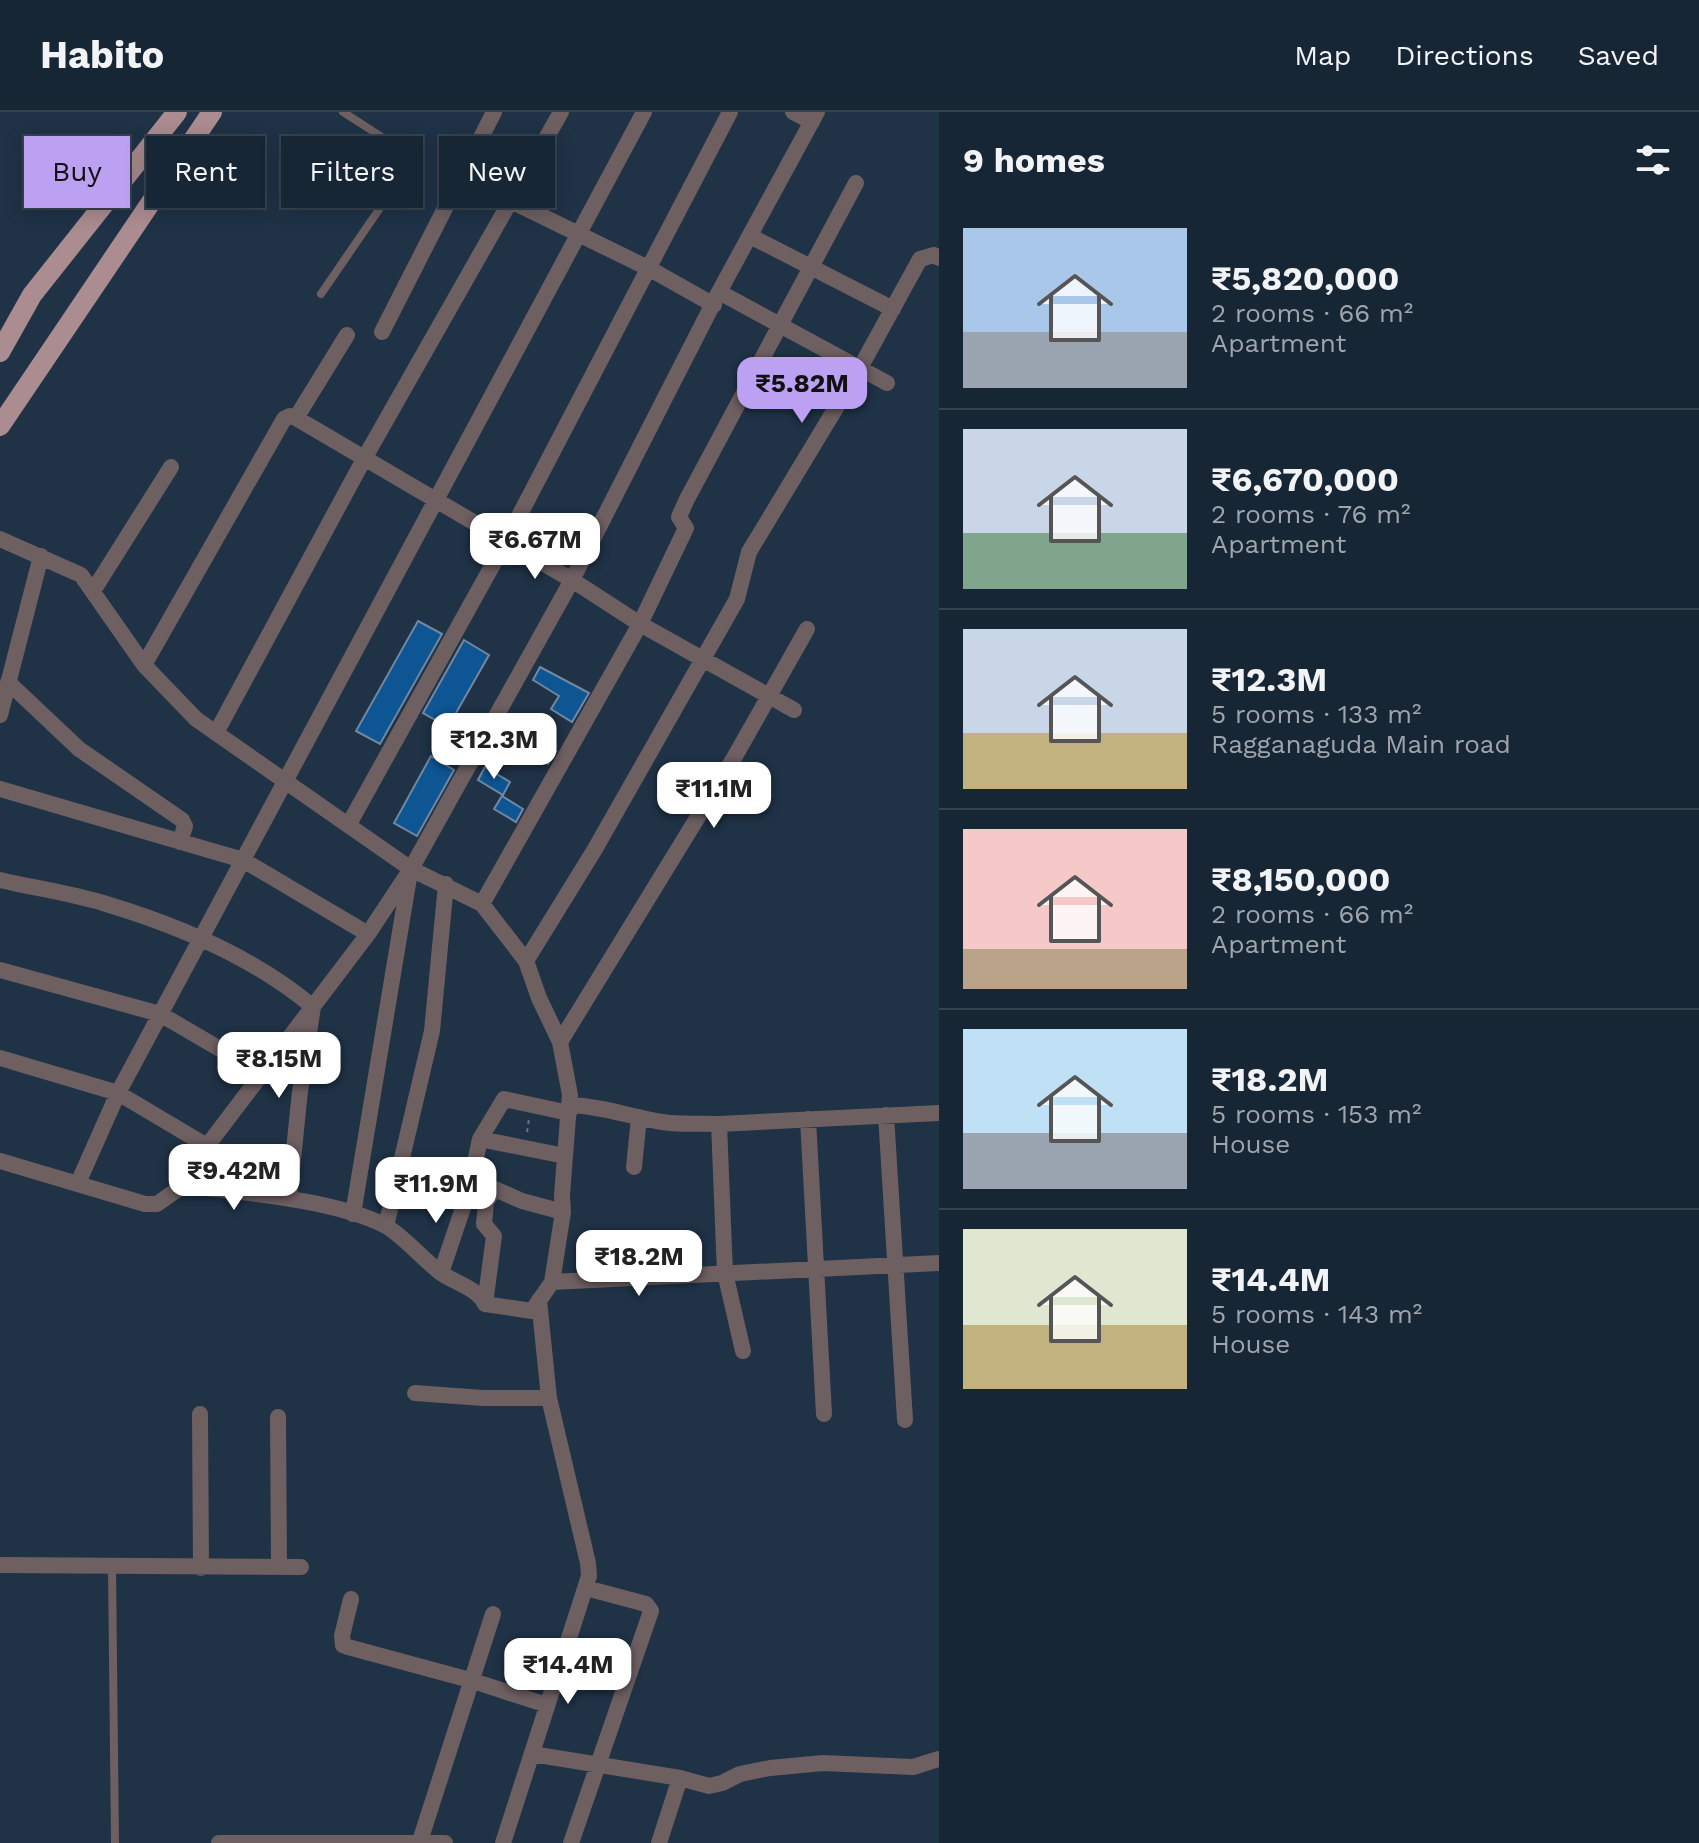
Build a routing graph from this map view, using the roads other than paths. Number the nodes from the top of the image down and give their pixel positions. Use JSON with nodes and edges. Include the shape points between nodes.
{"nodes":[{"id":1,"x":177,"y":112,"type":"edge"},
{"id":2,"x":212,"y":112,"type":"edge"},
{"id":3,"x":343,"y":112,"type":"edge"},
{"id":4,"x":494,"y":112,"type":"edge"},
{"id":5,"x":561,"y":112,"type":"edge"},
{"id":6,"x":644,"y":112,"type":"edge"},
{"id":7,"x":730,"y":112,"type":"edge"},
{"id":8,"x":793,"y":112,"type":"edge"},
{"id":9,"x":814,"y":117,"type":"edge"},
{"id":10,"x":481,"y":136,"type":"edge"},
{"id":11,"x":548,"y":136,"type":"edge"},
{"id":12,"x":856,"y":183,"type":"dead end"},
{"id":13,"x":444,"y":208,"type":"edge"},
{"id":14,"x":507,"y":208,"type":"edge"},
{"id":15,"x":525,"y":208,"type":"edge"},
{"id":16,"x":578,"y":234,"type":"junction"},
{"id":17,"x":750,"y":236,"type":"junction"},
{"id":18,"x":939,"y":258,"type":"edge"},
{"id":19,"x":812,"y":267,"type":"junction"},
{"id":20,"x":650,"y":269,"type":"junction"},
{"id":21,"x":321,"y":294,"type":"dead end"},
{"id":22,"x":717,"y":299,"type":"junction"},
{"id":23,"x":893,"y":309,"type":"junction"},
{"id":24,"x":781,"y":324,"type":"junction"},
{"id":25,"x":382,"y":332,"type":"dead end"},
{"id":26,"x":347,"y":335,"type":"dead end"},
{"id":27,"x":0,"y":352,"type":"edge"},
{"id":28,"x":860,"y":368,"type":"junction"},
{"id":29,"x":887,"y":383,"type":"dead end"},
{"id":30,"x":296,"y":418,"type":"junction"},
{"id":31,"x":0,"y":426,"type":"edge"},
{"id":32,"x":364,"y":459,"type":"junction"},
{"id":33,"x":171,"y":467,"type":"dead end"},
{"id":34,"x":435,"y":501,"type":"junction"},
{"id":35,"x":0,"y":539,"type":"edge"},
{"id":36,"x":506,"y":541,"type":"junction"},
{"id":37,"x":41,"y":556,"type":"junction"},
{"id":38,"x":572,"y":580,"type":"junction"},
{"id":39,"x":93,"y":591,"type":"junction"},
{"id":40,"x":640,"y":624,"type":"junction"},
{"id":41,"x":807,"y":629,"type":"dead end"},
{"id":42,"x":702,"y":659,"type":"junction"},
{"id":43,"x":144,"y":665,"type":"junction"},
{"id":44,"x":8,"y":682,"type":"junction"},
{"id":45,"x":768,"y":696,"type":"junction"},
{"id":46,"x":794,"y":710,"type":"dead end"},
{"id":47,"x":0,"y":715,"type":"edge"},
{"id":48,"x":216,"y":733,"type":"junction"},
{"id":49,"x":286,"y":780,"type":"junction"},
{"id":50,"x":0,"y":789,"type":"edge"},
{"id":51,"x":349,"y":824,"type":"junction"},
{"id":52,"x":180,"y":842,"type":"junction"},
{"id":53,"x":243,"y":860,"type":"junction"},
{"id":54,"x":411,"y":869,"type":"junction"},
{"id":55,"x":0,"y":880,"type":"edge"},
{"id":56,"x":446,"y":884,"type":"junction"},
{"id":57,"x":482,"y":904,"type":"junction"},
{"id":58,"x":368,"y":934,"type":"junction"},
{"id":59,"x":201,"y":939,"type":"junction"},
{"id":60,"x":526,"y":961,"type":"junction"},
{"id":61,"x":0,"y":970,"type":"edge"},
{"id":62,"x":313,"y":1007,"type":"junction"},
{"id":63,"x":160,"y":1014,"type":"junction"},
{"id":64,"x":560,"y":1042,"type":"junction"},
{"id":65,"x":0,"y":1058,"type":"edge"},
{"id":66,"x":263,"y":1074,"type":"junction"},
{"id":67,"x":118,"y":1093,"type":"junction"},
{"id":68,"x":569,"y":1109,"type":"junction"},
{"id":69,"x":939,"y":1113,"type":"edge"},
{"id":70,"x":886,"y":1115,"type":"junction"},
{"id":71,"x":639,"y":1117,"type":"junction"},
{"id":72,"x":808,"y":1119,"type":"junction"},
{"id":73,"x":719,"y":1124,"type":"junction"},
{"id":74,"x":480,"y":1139,"type":"junction"},
{"id":75,"x":207,"y":1146,"type":"junction"},
{"id":76,"x":565,"y":1156,"type":"junction"},
{"id":77,"x":0,"y":1161,"type":"edge"},
{"id":78,"x":634,"y":1167,"type":"dead end"},
{"id":79,"x":401,"y":1169,"type":"junction"},
{"id":80,"x":78,"y":1183,"type":"junction"},
{"id":81,"x":184,"y":1185,"type":"junction"},
{"id":82,"x":469,"y":1190,"type":"junction"},
{"id":83,"x":289,"y":1199,"type":"junction"},
{"id":84,"x":563,"y":1212,"type":"junction"},
{"id":85,"x":353,"y":1214,"type":"junction"},
{"id":86,"x":386,"y":1226,"type":"junction"},
{"id":87,"x":939,"y":1263,"type":"edge"},
{"id":88,"x":896,"y":1266,"type":"junction"},
{"id":89,"x":815,"y":1269,"type":"junction"},
{"id":90,"x":441,"y":1273,"type":"junction"},
{"id":91,"x":725,"y":1273,"type":"junction"},
{"id":92,"x":552,"y":1282,"type":"junction"},
{"id":93,"x":539,"y":1300,"type":"junction"},
{"id":94,"x":485,"y":1304,"type":"junction"},
{"id":95,"x":743,"y":1351,"type":"dead end"},
{"id":96,"x":415,"y":1393,"type":"dead end"},
{"id":97,"x":549,"y":1398,"type":"junction"},
{"id":98,"x":200,"y":1414,"type":"dead end"},
{"id":99,"x":824,"y":1414,"type":"dead end"},
{"id":100,"x":278,"y":1417,"type":"dead end"},
{"id":101,"x":905,"y":1420,"type":"dead end"},
{"id":102,"x":0,"y":1565,"type":"edge"},
{"id":103,"x":112,"y":1567,"type":"junction"},
{"id":104,"x":279,"y":1567,"type":"junction"},
{"id":105,"x":301,"y":1567,"type":"dead end"},
{"id":106,"x":201,"y":1568,"type":"junction"},
{"id":107,"x":586,"y":1588,"type":"junction"},
{"id":108,"x":351,"y":1599,"type":"dead end"},
{"id":109,"x":493,"y":1614,"type":"dead end"},
{"id":110,"x":470,"y":1680,"type":"junction"},
{"id":111,"x":547,"y":1705,"type":"junction"},
{"id":112,"x":532,"y":1754,"type":"junction"},
{"id":113,"x":939,"y":1759,"type":"edge"},
{"id":114,"x":596,"y":1764,"type":"junction"},
{"id":115,"x":680,"y":1778,"type":"junction"},
{"id":116,"x":420,"y":1841,"type":"edge"},
{"id":117,"x":115,"y":1843,"type":"edge"},
{"id":118,"x":219,"y":1843,"type":"edge"},
{"id":119,"x":445,"y":1843,"type":"edge"},
{"id":120,"x":503,"y":1843,"type":"edge"},
{"id":121,"x":571,"y":1843,"type":"edge"},
{"id":122,"x":659,"y":1843,"type":"edge"}],
"edges":[{"from":1,"to":27,"type":"main road","via":[[32,295]]},
{"from":2,"to":31,"type":"main road"},
{"from":3,"to":21,"type":"lane","via":[[402,150],[408,164]]},
{"from":4,"to":10,"type":"street"},
{"from":5,"to":11,"type":"street"},
{"from":6,"to":16,"type":"street"},
{"from":7,"to":20,"type":"street"},
{"from":8,"to":9,"type":"street"},
{"from":9,"to":17,"type":"street"},
{"from":12,"to":19,"type":"street"},
{"from":13,"to":25,"type":"street"},
{"from":14,"to":32,"type":"street"},
{"from":15,"to":16,"type":"street"},
{"from":16,"to":20,"type":"street"},
{"from":16,"to":34,"type":"street"},
{"from":17,"to":19,"type":"street"},
{"from":17,"to":22,"type":"street"},
{"from":18,"to":23,"type":"street","via":[[920,259]]},
{"from":19,"to":23,"type":"street"},
{"from":19,"to":24,"type":"street"},
{"from":20,"to":22,"type":"street"},
{"from":20,"to":36,"type":"street"},
{"from":22,"to":24,"type":"street"},
{"from":22,"to":38,"type":"street"},
{"from":23,"to":28,"type":"street"},
{"from":24,"to":28,"type":"street"},
{"from":24,"to":40,"type":"street","via":[[683,508],[679,517],[686,528]]},
{"from":26,"to":30,"type":"street"},
{"from":28,"to":29,"type":"street"},
{"from":28,"to":42,"type":"street","via":[[749,552],[737,599]]},
{"from":30,"to":32,"type":"street"},
{"from":30,"to":43,"type":"street","via":[[284,419]]},
{"from":32,"to":34,"type":"street"},
{"from":32,"to":48,"type":"street"},
{"from":33,"to":39,"type":"street"},
{"from":34,"to":36,"type":"street"},
{"from":34,"to":49,"type":"street"},
{"from":35,"to":37,"type":"street"},
{"from":36,"to":38,"type":"street"},
{"from":36,"to":51,"type":"street"},
{"from":37,"to":39,"type":"street","via":[[81,575]]},
{"from":37,"to":44,"type":"street"},
{"from":38,"to":40,"type":"street"},
{"from":38,"to":54,"type":"street"},
{"from":39,"to":43,"type":"street"},
{"from":40,"to":42,"type":"street"},
{"from":40,"to":57,"type":"street"},
{"from":41,"to":45,"type":"street"},
{"from":42,"to":45,"type":"street"},
{"from":42,"to":60,"type":"street"},
{"from":43,"to":48,"type":"street"},
{"from":44,"to":47,"type":"street"},
{"from":44,"to":52,"type":"street","via":[[79,749],[182,820]]},
{"from":45,"to":46,"type":"street"},
{"from":45,"to":64,"type":"street"},
{"from":48,"to":49,"type":"street"},
{"from":49,"to":51,"type":"street"},
{"from":49,"to":53,"type":"street"},
{"from":50,"to":52,"type":"street"},
{"from":51,"to":54,"type":"street"},
{"from":52,"to":53,"type":"street"},
{"from":53,"to":58,"type":"street"},
{"from":53,"to":59,"type":"street"},
{"from":54,"to":56,"type":"street"},
{"from":54,"to":58,"type":"street"},
{"from":54,"to":85,"type":"street"},
{"from":55,"to":59,"type":"street","via":[[102,903]]},
{"from":56,"to":57,"type":"street"},
{"from":56,"to":79,"type":"street","via":[[432,1031]]},
{"from":57,"to":60,"type":"street"},
{"from":58,"to":62,"type":"street"},
{"from":59,"to":62,"type":"street","via":[[286,984]]},
{"from":59,"to":63,"type":"street"},
{"from":60,"to":64,"type":"street"},
{"from":61,"to":63,"type":"street"},
{"from":62,"to":66,"type":"street"},
{"from":62,"to":83,"type":"street"},
{"from":63,"to":66,"type":"street"},
{"from":63,"to":67,"type":"street"},
{"from":64,"to":68,"type":"street"},
{"from":65,"to":67,"type":"street"},
{"from":66,"to":75,"type":"street"},
{"from":67,"to":75,"type":"street"},
{"from":67,"to":80,"type":"street"},
{"from":68,"to":71,"type":"street","via":[[605,1108]]},
{"from":68,"to":74,"type":"street","via":[[504,1099]]},
{"from":68,"to":76,"type":"street"},
{"from":69,"to":70,"type":"street"},
{"from":70,"to":72,"type":"street"},
{"from":70,"to":88,"type":"street"},
{"from":71,"to":73,"type":"street"},
{"from":71,"to":78,"type":"street"},
{"from":72,"to":73,"type":"street"},
{"from":72,"to":89,"type":"street"},
{"from":73,"to":91,"type":"street"},
{"from":74,"to":76,"type":"street"},
{"from":74,"to":82,"type":"street"},
{"from":75,"to":81,"type":"street"},
{"from":76,"to":84,"type":"street"},
{"from":77,"to":80,"type":"street"},
{"from":79,"to":82,"type":"street"},
{"from":79,"to":86,"type":"street"},
{"from":80,"to":81,"type":"street","via":[[145,1204],[157,1204]]},
{"from":81,"to":83,"type":"street"},
{"from":82,"to":90,"type":"street"},
{"from":83,"to":85,"type":"street"},
{"from":84,"to":92,"type":"street"},
{"from":84,"to":94,"type":"street","via":[[495,1189],[486,1202],[484,1224],[494,1236]]},
{"from":85,"to":86,"type":"street"},
{"from":86,"to":90,"type":"street"},
{"from":87,"to":88,"type":"street"},
{"from":88,"to":89,"type":"street"},
{"from":88,"to":101,"type":"street"},
{"from":89,"to":91,"type":"street"},
{"from":89,"to":99,"type":"street"},
{"from":90,"to":94,"type":"street"},
{"from":91,"to":92,"type":"street"},
{"from":91,"to":95,"type":"street"},
{"from":92,"to":93,"type":"street"},
{"from":93,"to":94,"type":"street","via":[[532,1311]]},
{"from":93,"to":97,"type":"street"},
{"from":96,"to":97,"type":"street"},
{"from":97,"to":107,"type":"street","via":[[588,1563]]},
{"from":98,"to":106,"type":"street"},
{"from":100,"to":104,"type":"street"},
{"from":102,"to":103,"type":"street"},
{"from":103,"to":106,"type":"street"},
{"from":103,"to":117,"type":"lane"},
{"from":104,"to":105,"type":"street"},
{"from":104,"to":106,"type":"street"},
{"from":107,"to":111,"type":"street"},
{"from":107,"to":114,"type":"street","via":[[646,1604],[651,1611]]},
{"from":108,"to":110,"type":"street","via":[[343,1645]]},
{"from":109,"to":110,"type":"street"},
{"from":110,"to":111,"type":"street"},
{"from":110,"to":116,"type":"street"},
{"from":111,"to":112,"type":"street"},
{"from":112,"to":114,"type":"street"},
{"from":112,"to":120,"type":"street"},
{"from":113,"to":115,"type":"street","via":[[913,1767],[823,1763],[770,1768],[716,1785]]},
{"from":114,"to":115,"type":"street"},
{"from":114,"to":121,"type":"street"},
{"from":115,"to":122,"type":"street"},
{"from":116,"to":118,"type":"street"},
{"from":116,"to":119,"type":"street"}]}
